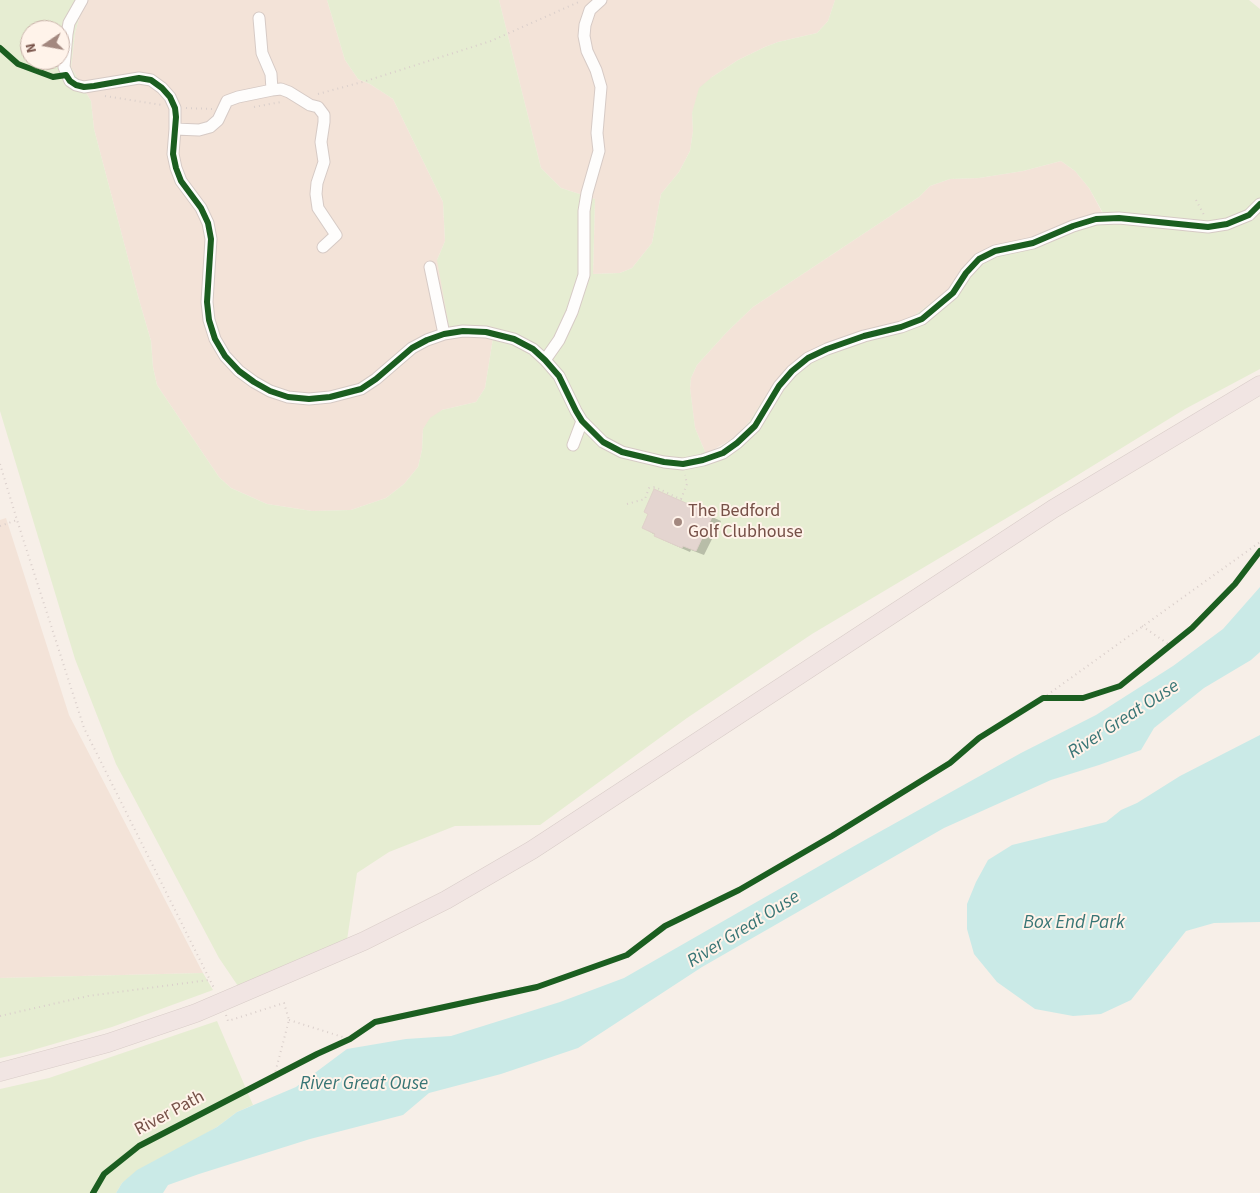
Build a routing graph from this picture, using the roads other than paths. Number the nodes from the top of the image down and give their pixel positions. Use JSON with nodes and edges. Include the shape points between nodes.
{"nodes":[{"id":1,"x":82,"y":0,"type":"edge"},
{"id":2,"x":601,"y":0,"type":"edge"},
{"id":3,"x":259,"y":18,"type":"dead end"},
{"id":4,"x":272,"y":90,"type":"junction"},
{"id":5,"x":176,"y":130,"type":"junction"},
{"id":6,"x":1260,"y":204,"type":"edge"},
{"id":7,"x":323,"y":247,"type":"dead end"},
{"id":8,"x":430,"y":267,"type":"dead end"},
{"id":9,"x":444,"y":334,"type":"junction"},
{"id":10,"x":545,"y":360,"type":"junction"},
{"id":11,"x":1260,"y":385,"type":"edge"},
{"id":12,"x":582,"y":421,"type":"junction"},
{"id":13,"x":573,"y":445,"type":"dead end"},
{"id":14,"x":0,"y":1072,"type":"edge"}],
"edges":[{"from":1,"to":5,"type":"street","via":[[69,23],[67,34],[64,59],[70,81],[84,87],[139,78],[151,80],[170,97],[175,108]]},
{"from":2,"to":10,"type":"street","via":[[590,10],[584,30],[587,51],[601,87],[597,133],[599,151],[584,211],[584,275],[560,340]]},
{"from":3,"to":4,"type":"street","via":[[262,53],[271,74]]},
{"from":4,"to":5,"type":"street","via":[[238,96],[228,102],[210,127]]},
{"from":4,"to":7,"type":"street","via":[[290,92],[318,107],[324,114],[321,142],[324,162],[316,194],[318,208],[336,235]]},
{"from":5,"to":9,"type":"street","via":[[173,154],[176,168],[181,181],[201,208],[211,239],[207,302],[212,330],[225,356],[254,382],[270,391],[309,399],[348,393],[376,379],[412,348]]},
{"from":6,"to":12,"type":"street","via":[[1249,215],[1208,227],[1119,218],[1096,220],[1073,226],[1052,237],[979,258],[953,293],[922,319],[864,336],[808,358],[779,386],[755,426],[723,453],[683,464],[664,462],[622,452],[603,442]]},
{"from":8,"to":9,"type":"street"},
{"from":9,"to":10,"type":"street","via":[[463,331],[514,339]]},
{"from":10,"to":12,"type":"street","via":[[559,376]]},
{"from":11,"to":14,"type":"highway","via":[[1053,509],[532,850],[446,900],[364,941],[221,1003],[108,1043]]},
{"from":12,"to":13,"type":"street"}]}
